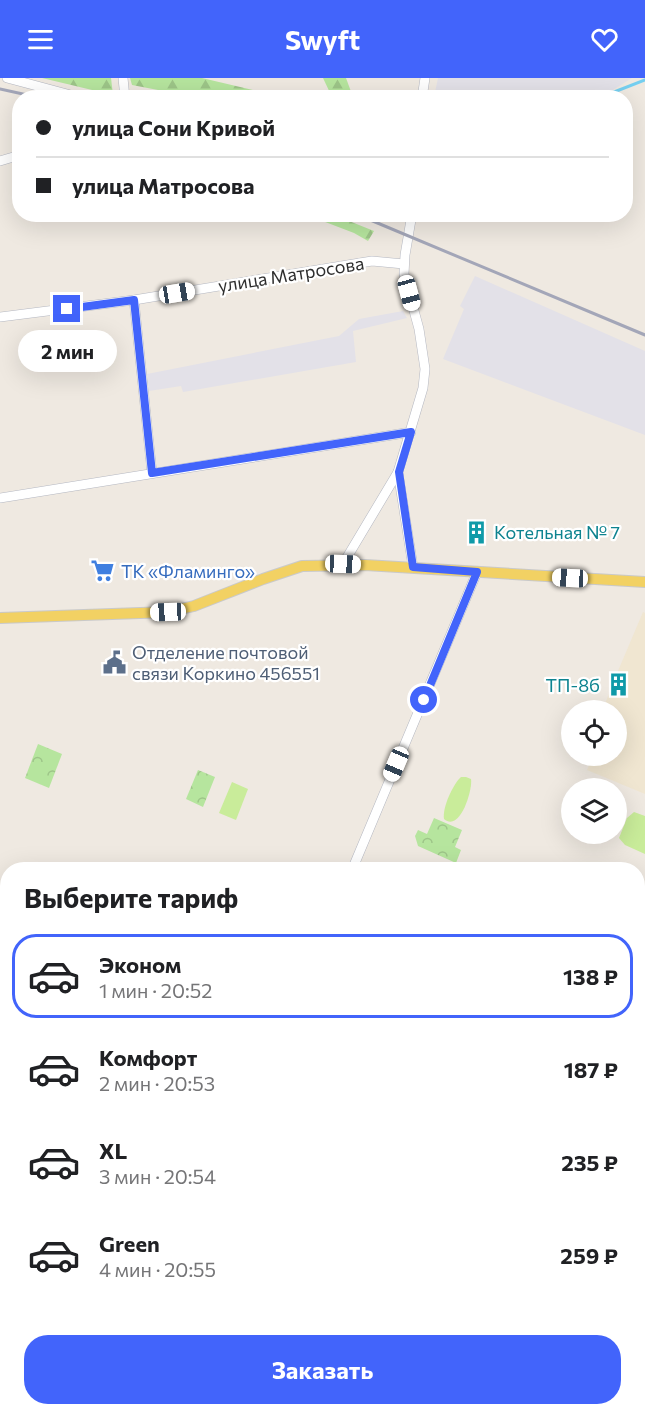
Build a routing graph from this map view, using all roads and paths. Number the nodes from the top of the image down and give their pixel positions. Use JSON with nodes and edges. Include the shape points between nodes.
{"nodes":[{"id":1,"x":7,"y":78,"type":"edge"},
{"id":2,"x":52,"y":90,"type":"edge"},
{"id":3,"x":410,"y":222,"type":"edge"},
{"id":4,"x":404,"y":264,"type":"junction"},
{"id":5,"x":134,"y":300,"type":"junction"},
{"id":6,"x":0,"y":317,"type":"edge"},
{"id":7,"x":411,"y":432,"type":"junction"},
{"id":8,"x":399,"y":472,"type":"junction"},
{"id":9,"x":152,"y":473,"type":"junction"},
{"id":10,"x":0,"y":498,"type":"edge"},
{"id":11,"x":343,"y":564,"type":"junction"},
{"id":12,"x":413,"y":567,"type":"junction"},
{"id":13,"x":477,"y":572,"type":"junction"},
{"id":14,"x":645,"y":582,"type":"edge"},
{"id":15,"x":0,"y":618,"type":"edge"},
{"id":16,"x":356,"y":862,"type":"edge"}],
"edges":[{"from":1,"to":2,"type":"street"},
{"from":3,"to":4,"type":"street"},
{"from":4,"to":5,"type":"street","name":"улица Матросова","via":[[372,261]]},
{"from":4,"to":7,"type":"street","via":[[425,369]]},
{"from":5,"to":6,"type":"street","name":"улица Матросова"},
{"from":5,"to":9,"type":"street"},
{"from":7,"to":8,"type":"street"},
{"from":7,"to":9,"type":"street"},
{"from":8,"to":11,"type":"street"},
{"from":8,"to":12,"type":"street"},
{"from":9,"to":10,"type":"street"},
{"from":11,"to":12,"type":"main road"},
{"from":11,"to":15,"type":"main road","via":[[302,566],[168,612]]},
{"from":12,"to":13,"type":"main road"},
{"from":13,"to":14,"type":"main road"},
{"from":13,"to":16,"type":"street"}]}
